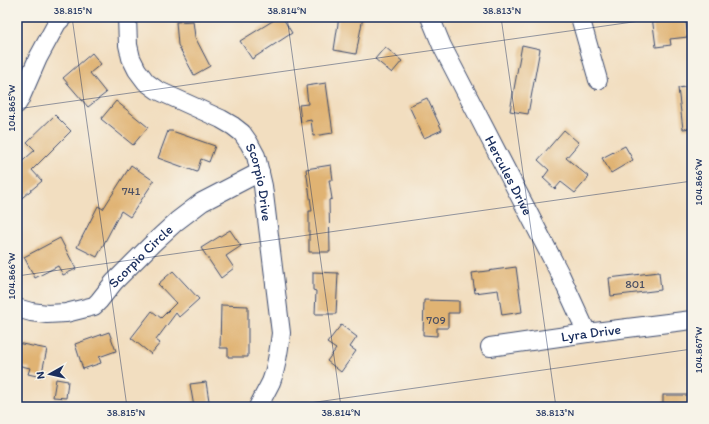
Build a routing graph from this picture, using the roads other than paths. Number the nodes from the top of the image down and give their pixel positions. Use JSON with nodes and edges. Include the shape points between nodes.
{"nodes":[{"id":1,"x":63,"y":17,"type":"edge"},
{"id":2,"x":127,"y":17,"type":"edge"},
{"id":3,"x":430,"y":17,"type":"edge"},
{"id":4,"x":580,"y":17,"type":"edge"},
{"id":5,"x":598,"y":80,"type":"dead end"},
{"id":6,"x":17,"y":104,"type":"edge"},
{"id":7,"x":260,"y":172,"type":"junction"},
{"id":8,"x":17,"y":308,"type":"edge"},
{"id":9,"x":692,"y":320,"type":"edge"},
{"id":10,"x":587,"y":333,"type":"junction"},
{"id":11,"x":490,"y":347,"type":"dead end"},
{"id":12,"x":258,"y":407,"type":"edge"}],
"edges":[{"from":1,"to":6,"type":"street","via":[[56,23]]},
{"from":2,"to":7,"type":"street","name":"Scorpio Drive","via":[[131,58],[146,82],[157,90],[221,119],[242,133],[256,156]]},
{"from":3,"to":10,"type":"street","name":"Hercules Drive","via":[[442,46],[560,274]]},
{"from":4,"to":5,"type":"street"},
{"from":7,"to":8,"type":"street","name":"Scorpio Circle","via":[[202,202],[177,220],[114,282],[94,306],[66,313],[47,314]]},
{"from":7,"to":12,"type":"street","name":"Scorpio Drive","via":[[281,333],[276,368]]},
{"from":9,"to":10,"type":"street","name":"Lyra Drive"},
{"from":10,"to":11,"type":"street","name":"Lyra Drive"}]}
